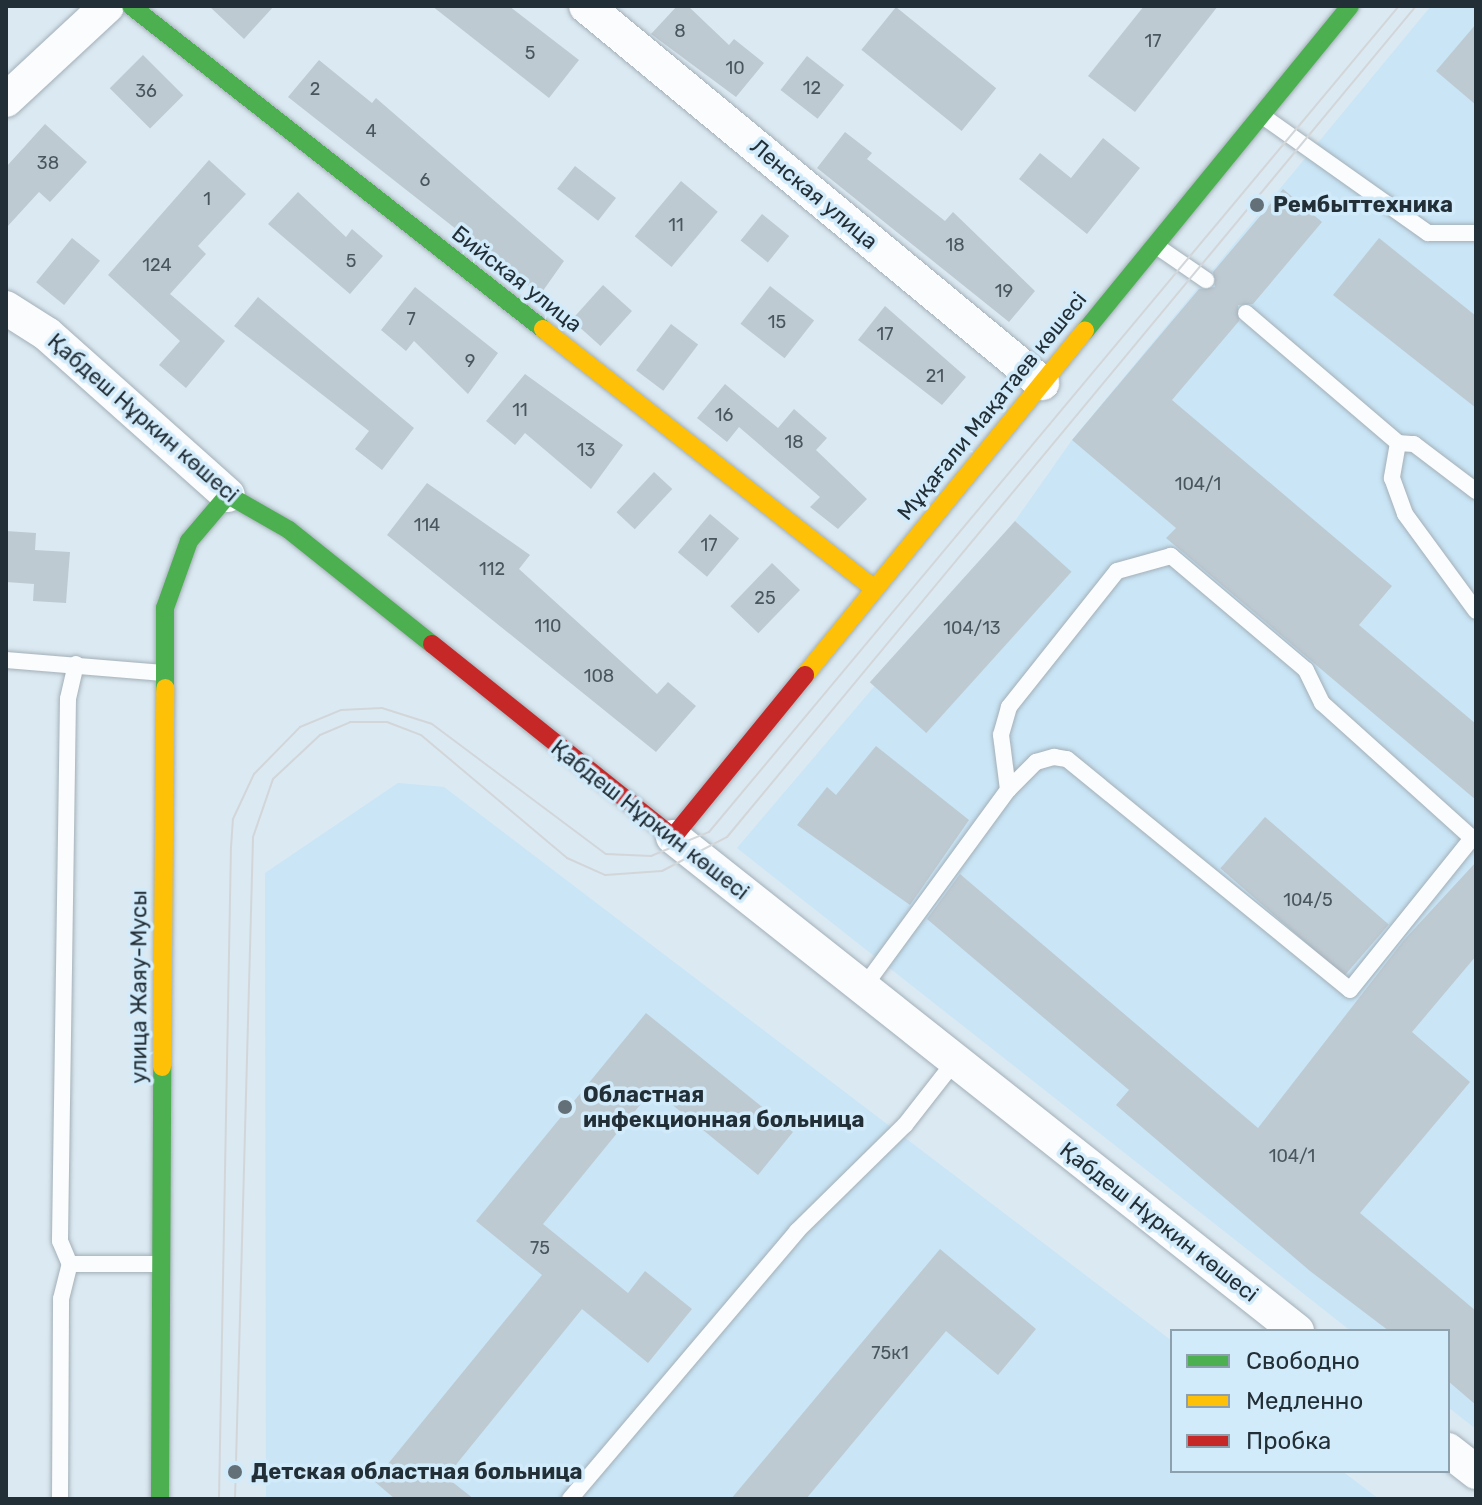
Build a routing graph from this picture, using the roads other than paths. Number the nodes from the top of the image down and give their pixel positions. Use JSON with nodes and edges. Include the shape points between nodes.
{"nodes":[{"id":1,"x":107,"y":6,"type":"edge"},
{"id":2,"x":131,"y":6,"type":"edge"},
{"id":3,"x":586,"y":6,"type":"edge"},
{"id":4,"x":1350,"y":6,"type":"edge"},
{"id":5,"x":6,"y":100,"type":"edge"},
{"id":6,"x":1262,"y":116,"type":"junction"},
{"id":7,"x":1476,"y":233,"type":"edge"},
{"id":8,"x":1154,"y":244,"type":"junction"},
{"id":9,"x":1206,"y":280,"type":"dead end"},
{"id":10,"x":6,"y":308,"type":"edge"},
{"id":11,"x":1246,"y":313,"type":"dead end"},
{"id":12,"x":1042,"y":383,"type":"junction"},
{"id":13,"x":1398,"y":443,"type":"junction"},
{"id":14,"x":1476,"y":491,"type":"edge"},
{"id":15,"x":228,"y":495,"type":"junction"},
{"id":16,"x":874,"y":589,"type":"junction"},
{"id":17,"x":1476,"y":611,"type":"edge"},
{"id":18,"x":6,"y":660,"type":"edge"},
{"id":19,"x":76,"y":664,"type":"junction"},
{"id":20,"x":164,"y":674,"type":"junction"},
{"id":21,"x":1008,"y":790,"type":"junction"},
{"id":22,"x":673,"y":837,"type":"junction"},
{"id":23,"x":863,"y":988,"type":"junction"},
{"id":24,"x":955,"y":1061,"type":"junction"},
{"id":25,"x":70,"y":1264,"type":"junction"},
{"id":26,"x":161,"y":1264,"type":"junction"},
{"id":27,"x":1294,"y":1329,"type":"edge"},
{"id":28,"x":1450,"y":1452,"type":"edge"},
{"id":29,"x":1476,"y":1472,"type":"edge"},
{"id":30,"x":60,"y":1499,"type":"edge"},
{"id":31,"x":160,"y":1499,"type":"edge"},
{"id":32,"x":570,"y":1499,"type":"edge"}],
"edges":[{"from":1,"to":5,"type":"street"},
{"from":2,"to":16,"type":"main road","name":"Бийская улица"},
{"from":3,"to":12,"type":"street","name":"Ленская улица"},
{"from":4,"to":6,"type":"main road","name":"Мұқағали Мақатаев көшесі"},
{"from":6,"to":7,"type":"lane","via":[[1428,233]]},
{"from":6,"to":8,"type":"main road","name":"Мұқағали Мақатаев көшесі"},
{"from":8,"to":9,"type":"lane"},
{"from":8,"to":12,"type":"main road","name":"Мұқағали Мақатаев көшесі"},
{"from":10,"to":15,"type":"street","name":"Қабдеш Нұркин көшесі","via":[[47,334]]},
{"from":11,"to":13,"type":"lane"},
{"from":12,"to":16,"type":"main road","name":"Мұқағали Мақатаев көшесі"},
{"from":13,"to":14,"type":"lane","via":[[1414,444]]},
{"from":13,"to":17,"type":"lane","via":[[1392,478],[1405,514]]},
{"from":15,"to":20,"type":"main road","name":"улица Жаяу-Мусы","via":[[173,570]]},
{"from":15,"to":22,"type":"main road","name":"Қабдеш Нұркин көшесі","via":[[289,530]]},
{"from":16,"to":22,"type":"main road","name":"Мұқағали Мақатаев көшесі"},
{"from":18,"to":19,"type":"lane"},
{"from":19,"to":20,"type":"lane"},
{"from":19,"to":25,"type":"lane","via":[[68,699],[60,1241]]},
{"from":20,"to":26,"type":"main road","name":"улица Жаяу-Мусы"},
{"from":21,"to":21,"type":"lane","via":[[1001,735],[1009,707],[1117,571],[1171,556],[1306,670],[1322,703],[1472,838],[1350,990],[1067,759],[1036,762]]},
{"from":21,"to":23,"type":"lane"},
{"from":22,"to":23,"type":"street","name":"Қабдеш Нұркин көшесі"},
{"from":23,"to":24,"type":"street","name":"Қабдеш Нұркин көшесі"},
{"from":24,"to":27,"type":"street","name":"Қабдеш Нұркин көшесі"},
{"from":24,"to":32,"type":"lane","via":[[905,1125],[786,1243]]},
{"from":25,"to":26,"type":"lane"},
{"from":25,"to":30,"type":"lane","via":[[61,1299]]},
{"from":26,"to":31,"type":"main road","name":"улица Жаяу-Мусы"},
{"from":28,"to":29,"type":"street"}]}
